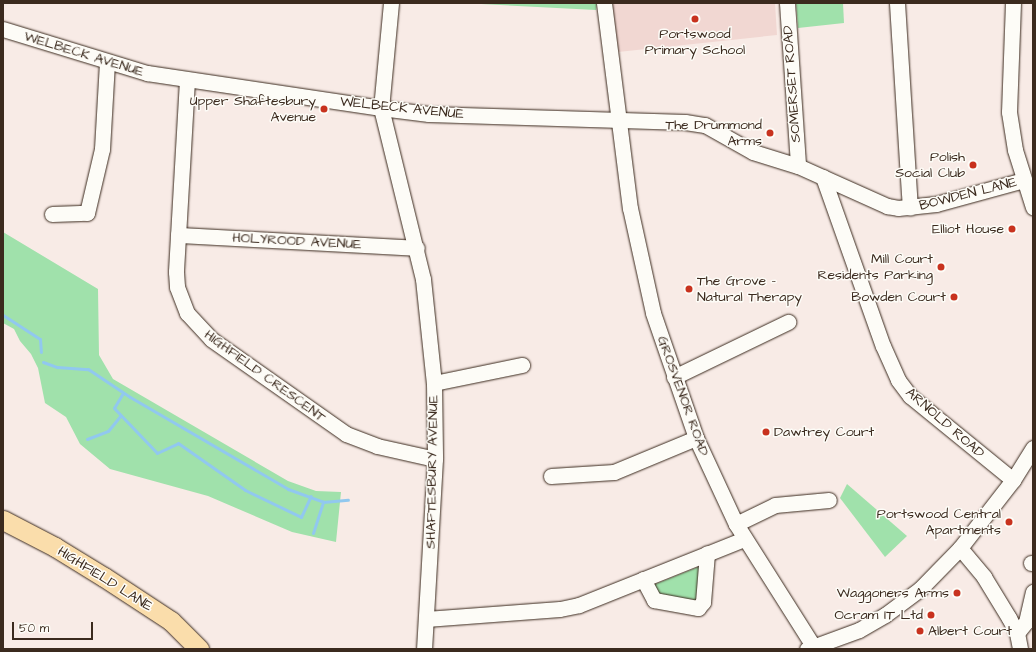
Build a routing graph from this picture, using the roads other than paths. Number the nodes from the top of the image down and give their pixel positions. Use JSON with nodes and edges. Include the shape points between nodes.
{"nodes":[{"id":1,"x":391,"y":3,"type":"edge"},
{"id":2,"x":604,"y":3,"type":"edge"},
{"id":3,"x":787,"y":3,"type":"edge"},
{"id":4,"x":897,"y":3,"type":"edge"},
{"id":5,"x":1014,"y":3,"type":"edge"},
{"id":6,"x":3,"y":30,"type":"edge"},
{"id":7,"x":107,"y":62,"type":"junction"},
{"id":8,"x":187,"y":80,"type":"junction"},
{"id":9,"x":381,"y":108,"type":"junction"},
{"id":10,"x":618,"y":120,"type":"junction"},
{"id":11,"x":798,"y":166,"type":"junction"},
{"id":12,"x":823,"y":177,"type":"junction"},
{"id":13,"x":1024,"y":180,"type":"junction"},
{"id":14,"x":1033,"y":207,"type":"edge"},
{"id":15,"x":910,"y":208,"type":"junction"},
{"id":16,"x":52,"y":214,"type":"dead end"},
{"id":17,"x":178,"y":235,"type":"junction"},
{"id":18,"x":417,"y":248,"type":"junction"},
{"id":19,"x":788,"y":322,"type":"dead end"},
{"id":20,"x":512,"y":363,"type":"dead end"},
{"id":21,"x":674,"y":377,"type":"junction"},
{"id":22,"x":434,"y":383,"type":"junction"},
{"id":23,"x":696,"y":438,"type":"junction"},
{"id":24,"x":1033,"y":448,"type":"edge"},
{"id":25,"x":435,"y":459,"type":"junction"},
{"id":26,"x":551,"y":476,"type":"dead end"},
{"id":27,"x":1013,"y":480,"type":"junction"},
{"id":28,"x":829,"y":500,"type":"dead end"},
{"id":29,"x":3,"y":520,"type":"edge"},
{"id":30,"x":736,"y":524,"type":"junction"},
{"id":31,"x":744,"y":539,"type":"junction"},
{"id":32,"x":960,"y":548,"type":"junction"},
{"id":33,"x":707,"y":553,"type":"junction"},
{"id":34,"x":643,"y":579,"type":"junction"},
{"id":35,"x":1033,"y":592,"type":"edge"},
{"id":36,"x":426,"y":619,"type":"junction"},
{"id":37,"x":1017,"y":633,"type":"junction"},
{"id":38,"x":812,"y":648,"type":"edge"},
{"id":39,"x":199,"y":649,"type":"edge"},
{"id":40,"x":424,"y":649,"type":"edge"},
{"id":41,"x":1020,"y":649,"type":"edge"}],
"edges":[{"from":1,"to":9,"type":"street"},
{"from":2,"to":10,"type":"street","name":"GROSVENOR ROAD"},
{"from":3,"to":11,"type":"street","name":"SOMERSET ROAD"},
{"from":4,"to":15,"type":"street"},
{"from":5,"to":13,"type":"street","via":[[1009,112]]},
{"from":6,"to":7,"type":"street","name":"WELBECK AVENUE"},
{"from":7,"to":8,"type":"street","name":"WELBECK AVENUE"},
{"from":7,"to":16,"type":"street","via":[[102,148],[87,213]]},
{"from":8,"to":9,"type":"street","name":"WELBECK AVENUE"},
{"from":8,"to":17,"type":"street","name":"HIGHFIELD CRESCENT"},
{"from":9,"to":10,"type":"street","name":"WELBECK AVENUE","via":[[429,114]]},
{"from":9,"to":18,"type":"street","name":"SHAFTESBURY AVENUE"},
{"from":10,"to":11,"type":"street","name":"WELBECK AVENUE","via":[[705,125],[753,152]]},
{"from":10,"to":21,"type":"street","name":"GROSVENOR ROAD","via":[[630,208],[653,313]]},
{"from":11,"to":12,"type":"street","name":"WELBECK AVENUE"},
{"from":12,"to":15,"type":"street","name":"BOWDEN LANE","via":[[887,206]]},
{"from":12,"to":27,"type":"street","name":"ARNOLD ROAD","via":[[883,346],[898,380],[910,396]]},
{"from":13,"to":14,"type":"street"},
{"from":13,"to":15,"type":"street","name":"BOWDEN LANE","via":[[962,198]]},
{"from":17,"to":18,"type":"street","name":"HOLYROOD AVENUE"},
{"from":17,"to":25,"type":"street","name":"HIGHFIELD CRESCENT","via":[[176,272],[182,302],[191,318],[211,339],[346,434],[377,446]]},
{"from":18,"to":22,"type":"street","name":"SHAFTESBURY AVENUE","via":[[427,308]]},
{"from":19,"to":21,"type":"street"},
{"from":20,"to":22,"type":"street"},
{"from":21,"to":23,"type":"street","name":"GROSVENOR ROAD"},
{"from":22,"to":25,"type":"street","name":"SHAFTESBURY AVENUE"},
{"from":23,"to":26,"type":"street","via":[[614,472]]},
{"from":23,"to":30,"type":"street","name":"GROSVENOR ROAD"},
{"from":24,"to":27,"type":"street"},
{"from":25,"to":36,"type":"street","name":"SHAFTESBURY AVENUE"},
{"from":27,"to":32,"type":"street"},
{"from":28,"to":30,"type":"street","via":[[775,505]]},
{"from":29,"to":39,"type":"main road","name":"HIGHFIELD LANE","via":[[56,547],[171,621]]},
{"from":30,"to":31,"type":"street","name":"GROSVENOR ROAD"},
{"from":31,"to":33,"type":"street"},
{"from":31,"to":38,"type":"street","name":"GROSVENOR ROAD"},
{"from":32,"to":37,"type":"street","via":[[984,577]]},
{"from":32,"to":38,"type":"street","via":[[920,589],[891,611],[859,630]]},
{"from":33,"to":34,"type":"street"},
{"from":33,"to":34,"type":"street","via":[[703,602],[698,608],[654,600]]},
{"from":34,"to":36,"type":"street","via":[[579,605],[560,609]]},
{"from":35,"to":37,"type":"street","via":[[1026,622]]},
{"from":36,"to":40,"type":"street","name":"SHAFTESBURY AVENUE"},
{"from":37,"to":41,"type":"street"}]}
